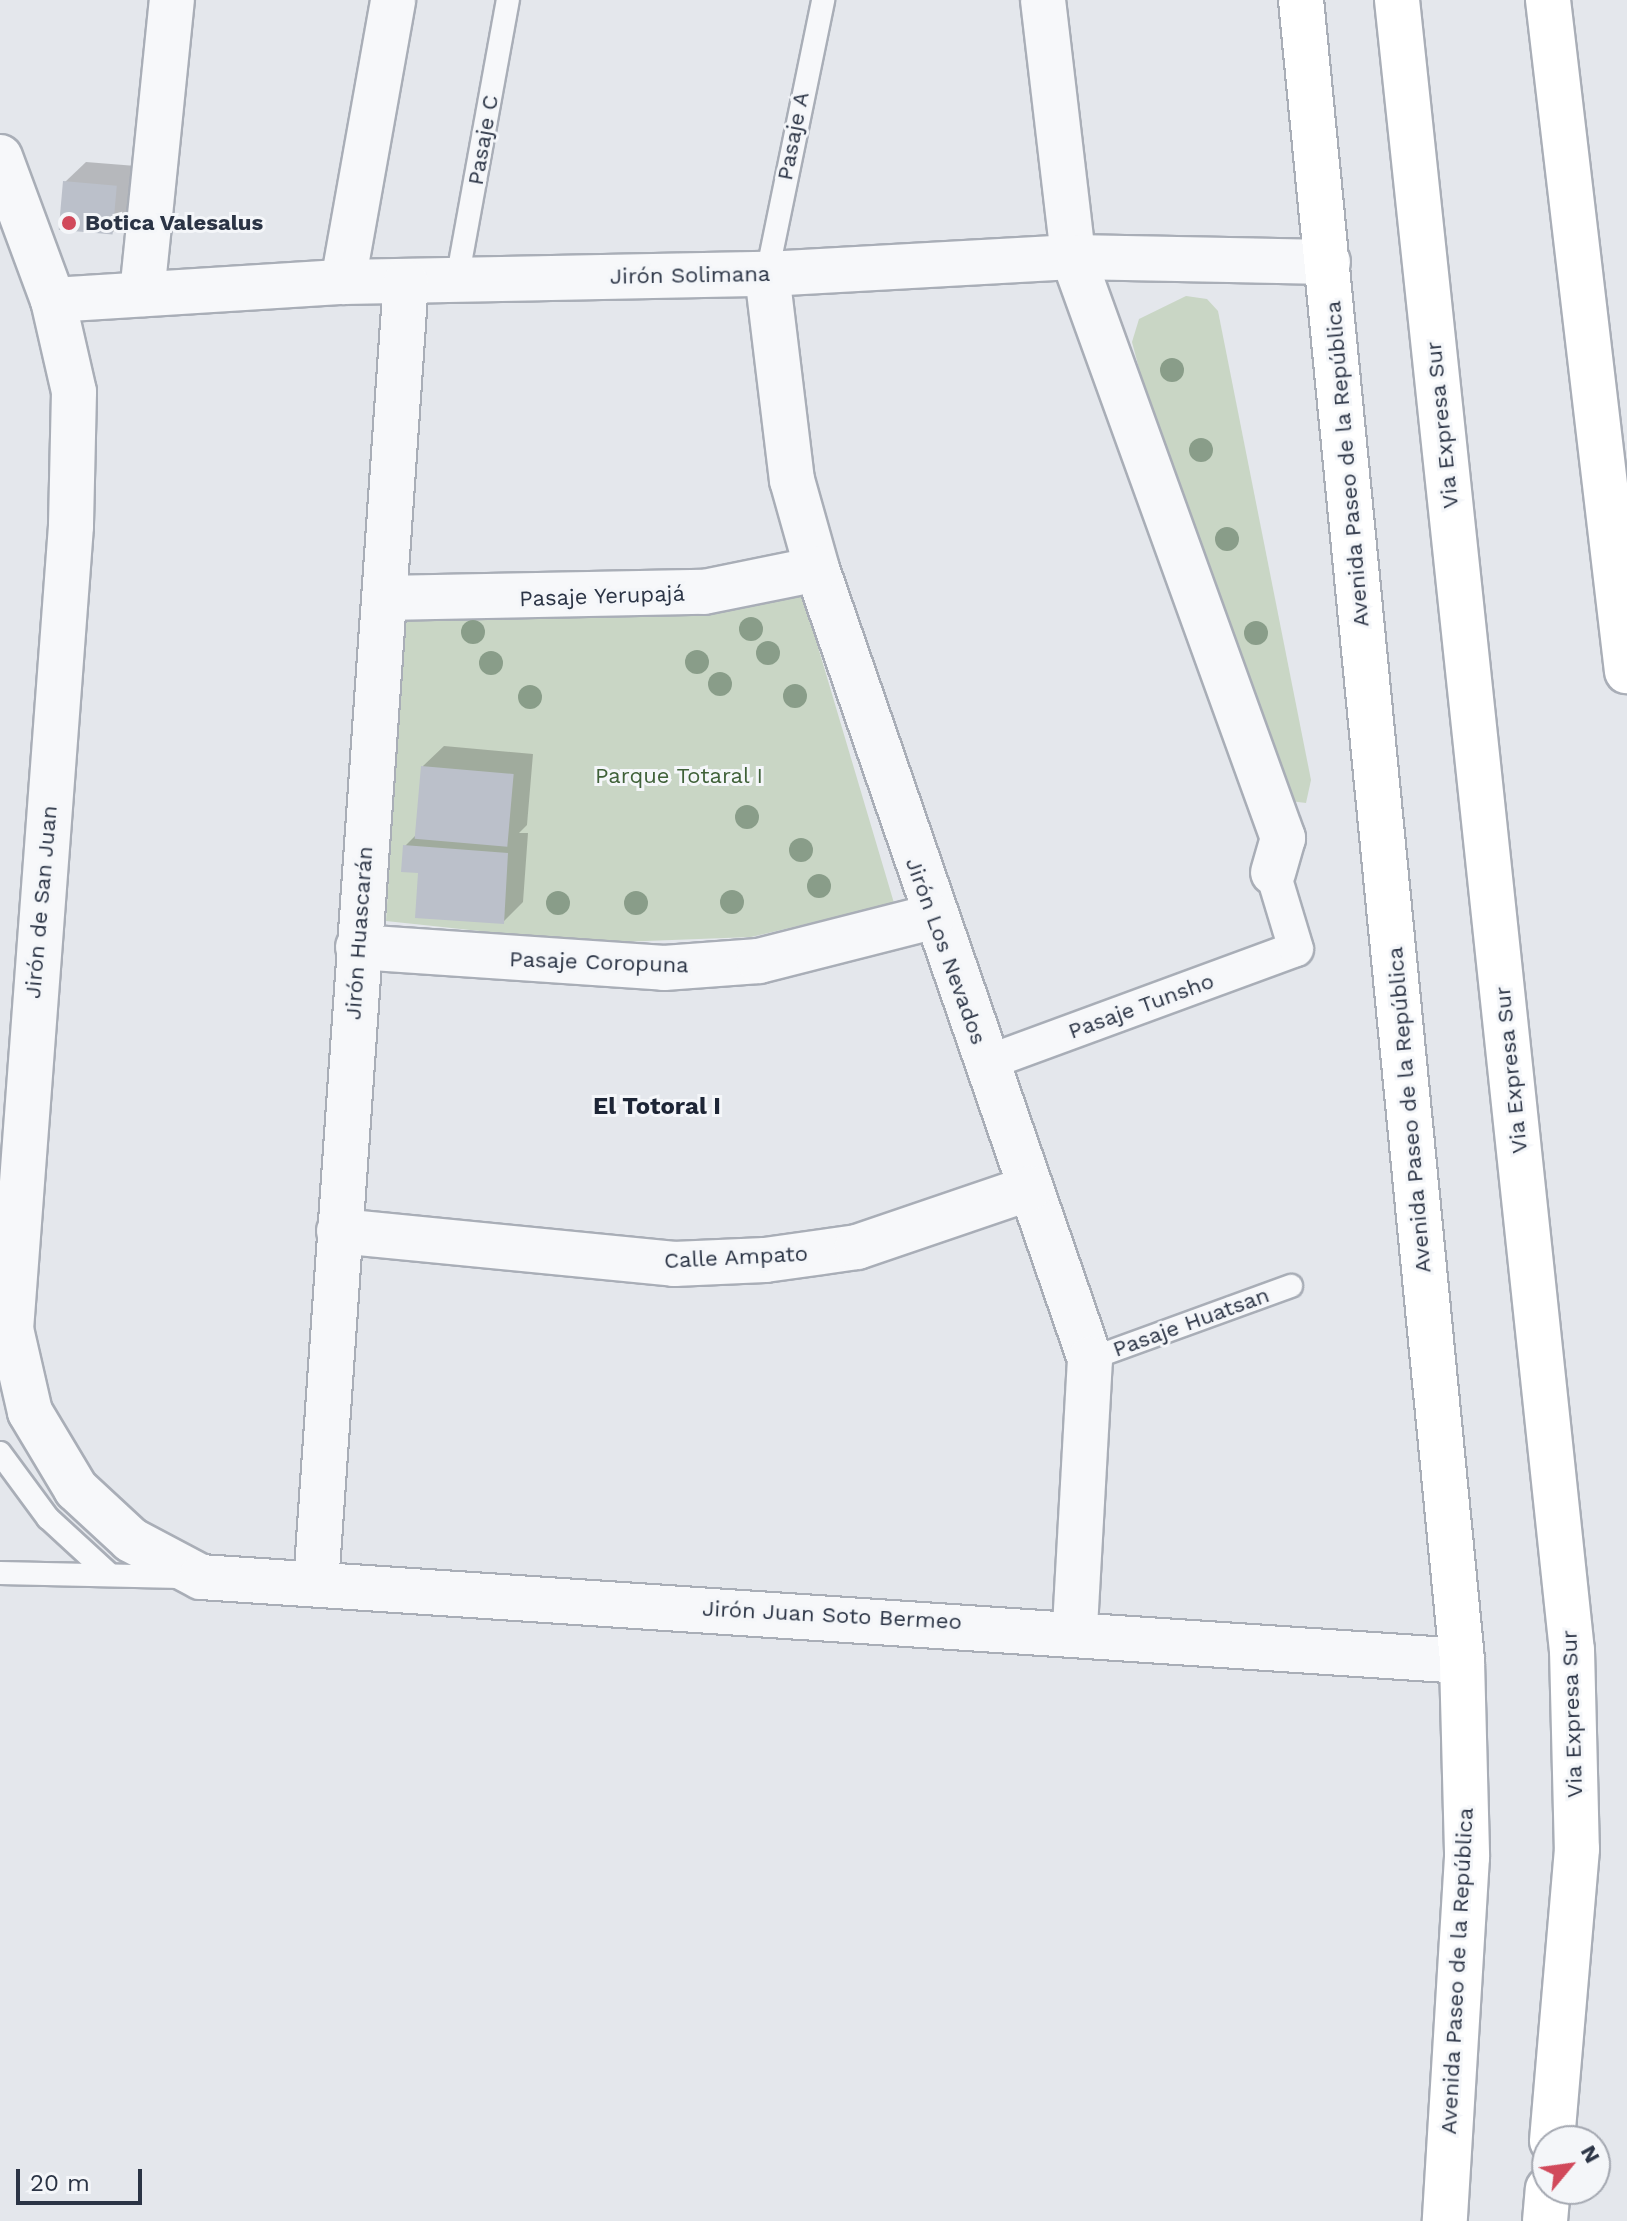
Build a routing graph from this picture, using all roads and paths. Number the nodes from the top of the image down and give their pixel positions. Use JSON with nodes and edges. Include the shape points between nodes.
{"nodes":[{"id":1,"x":172,"y":0,"type":"edge"},
{"id":2,"x":393,"y":0,"type":"edge"},
{"id":3,"x":508,"y":0,"type":"edge"},
{"id":4,"x":823,"y":0,"type":"edge"},
{"id":5,"x":1043,"y":0,"type":"edge"},
{"id":6,"x":1301,"y":0,"type":"edge"},
{"id":7,"x":1397,"y":0,"type":"edge"},
{"id":8,"x":1548,"y":0,"type":"edge"},
{"id":9,"x":0,"y":157,"type":"edge"},
{"id":10,"x":1073,"y":257,"type":"junction"},
{"id":11,"x":1328,"y":262,"type":"junction"},
{"id":12,"x":767,"y":274,"type":"junction"},
{"id":13,"x":457,"y":280,"type":"junction"},
{"id":14,"x":343,"y":282,"type":"junction"},
{"id":15,"x":406,"y":282,"type":"junction"},
{"id":16,"x":142,"y":294,"type":"junction"},
{"id":17,"x":53,"y":300,"type":"junction"},
{"id":18,"x":817,"y":569,"type":"junction"},
{"id":19,"x":384,"y":598,"type":"junction"},
{"id":20,"x":1627,"y":671,"type":"edge"},
{"id":21,"x":1273,"y":873,"type":"joint"},
{"id":22,"x":932,"y":917,"type":"junction"},
{"id":23,"x":358,"y":947,"type":"junction"},
{"id":24,"x":986,"y":1063,"type":"junction"},
{"id":25,"x":1030,"y":1188,"type":"junction"},
{"id":26,"x":339,"y":1231,"type":"junction"},
{"id":27,"x":1291,"y":1286,"type":"dead end"},
{"id":28,"x":1090,"y":1359,"type":"junction"},
{"id":29,"x":0,"y":1453,"type":"edge"},
{"id":30,"x":0,"y":1573,"type":"edge"},
{"id":31,"x":110,"y":1575,"type":"junction"},
{"id":32,"x":201,"y":1577,"type":"junction"},
{"id":33,"x":316,"y":1584,"type":"junction"},
{"id":34,"x":1075,"y":1630,"type":"junction"},
{"id":35,"x":1462,"y":1661,"type":"junction"},
{"id":36,"x":1553,"y":2125,"type":"edge"},
{"id":37,"x":1445,"y":2221,"type":"edge"}],
"edges":[{"from":1,"to":16,"type":"street"},
{"from":2,"to":14,"type":"street"},
{"from":3,"to":13,"type":"lane","name":"Pasaje C"},
{"from":4,"to":12,"type":"lane","name":"Pasaje A"},
{"from":5,"to":10,"type":"street"},
{"from":6,"to":11,"type":"main road","name":"Avenida Paseo de la República"},
{"from":7,"to":36,"type":"main road","name":"Via Expresa Sur","via":[[1572,1650],[1577,1849]]},
{"from":8,"to":20,"type":"main road"},
{"from":9,"to":17,"type":"street","name":"Jirón de San Juan"},
{"from":10,"to":11,"type":"street","name":"Jirón Solimana"},
{"from":10,"to":12,"type":"street","name":"Jirón Solimana"},
{"from":10,"to":21,"type":"street","via":[[1283,838]]},
{"from":11,"to":35,"type":"main road","name":"Avenida Paseo de la República"},
{"from":12,"to":13,"type":"street","name":"Jirón Solimana"},
{"from":12,"to":18,"type":"street","name":"Jirón Los Nevados","via":[[792,480]]},
{"from":13,"to":15,"type":"street","name":"Jirón Solimana"},
{"from":14,"to":15,"type":"street","name":"Jirón Solimana"},
{"from":14,"to":16,"type":"street","name":"Jirón Solimana"},
{"from":15,"to":19,"type":"street","name":"Jirón Huascarán"},
{"from":16,"to":17,"type":"street","name":"Jirón Solimana"},
{"from":17,"to":32,"type":"street","name":"Jirón de San Juan","via":[[74,392],[71,526],[11,1329],[30,1412],[76,1489],[131,1540]]},
{"from":18,"to":19,"type":"street","name":"Pasaje Yerupajá","via":[[704,592],[631,597]]},
{"from":18,"to":22,"type":"street","name":"Jirón Los Nevados"},
{"from":19,"to":23,"type":"street","name":"Jirón Huascarán"},
{"from":21,"to":24,"type":"street","name":"Pasaje Tunsho","via":[[1296,949]]},
{"from":22,"to":23,"type":"street","name":"Pasaje Coropuna","via":[[759,961],[664,968]]},
{"from":22,"to":24,"type":"street","name":"Jirón Los Nevados"},
{"from":23,"to":26,"type":"street","name":"Jirón Huascarán"},
{"from":24,"to":25,"type":"street","name":"Jirón Los Nevados"},
{"from":25,"to":26,"type":"street","name":"Calle Ampato","via":[[857,1247],[765,1260],[674,1264]]},
{"from":25,"to":28,"type":"street","name":"Jirón Los Nevados"},
{"from":26,"to":33,"type":"street","name":"Jirón Huascarán"},
{"from":27,"to":28,"type":"lane","name":"Pasaje Huatsan"},
{"from":28,"to":34,"type":"street","name":"Jirón Los Nevados"},
{"from":29,"to":31,"type":"lane","via":[[48,1518]]},
{"from":30,"to":31,"type":"lane"},
{"from":31,"to":32,"type":"lane"},
{"from":32,"to":33,"type":"street","name":"Jirón Juan Soto Bermeo"},
{"from":33,"to":34,"type":"street","name":"Jirón Juan Soto Bermeo"},
{"from":34,"to":35,"type":"street","name":"Jirón Juan Soto Bermeo"},
{"from":35,"to":37,"type":"main road","name":"Avenida Paseo de la República","via":[[1467,1857]]}]}
